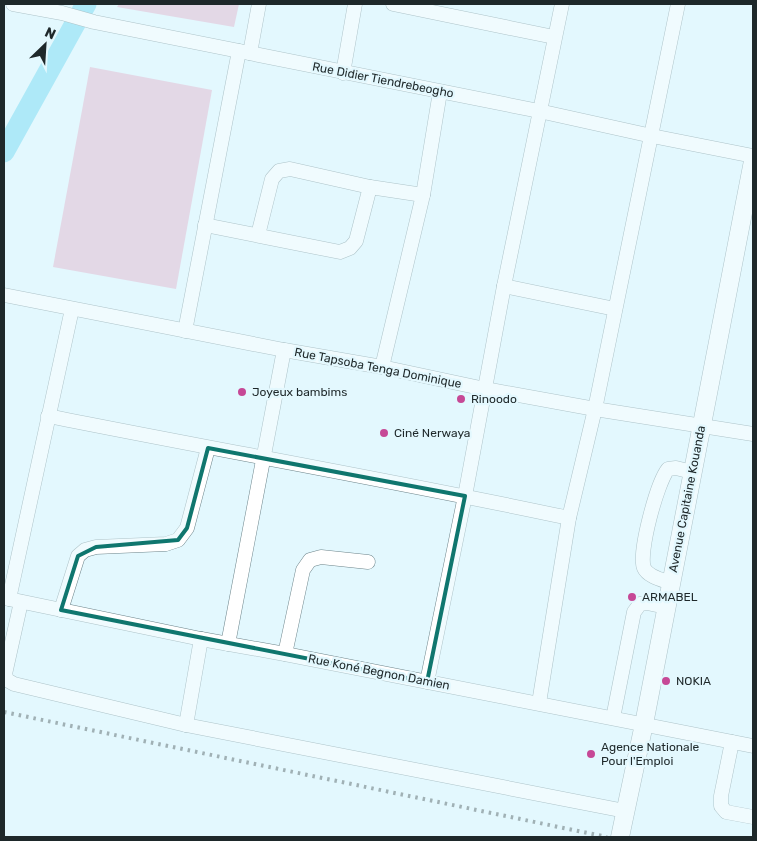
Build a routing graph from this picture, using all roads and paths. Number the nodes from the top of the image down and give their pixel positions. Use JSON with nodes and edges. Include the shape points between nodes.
{"nodes":[{"id":1,"x":13,"y":4,"type":"edge"},
{"id":2,"x":259,"y":4,"type":"edge"},
{"id":3,"x":355,"y":4,"type":"edge"},
{"id":4,"x":393,"y":4,"type":"edge"},
{"id":5,"x":562,"y":4,"type":"edge"},
{"id":6,"x":678,"y":4,"type":"edge"},
{"id":7,"x":554,"y":37,"type":"junction"},
{"id":8,"x":244,"y":52,"type":"junction"},
{"id":9,"x":343,"y":73,"type":"junction"},
{"id":10,"x":440,"y":92,"type":"junction"},
{"id":11,"x":539,"y":111,"type":"junction"},
{"id":12,"x":652,"y":136,"type":"junction"},
{"id":13,"x":753,"y":156,"type":"edge"},
{"id":14,"x":753,"y":161,"type":"edge"},
{"id":15,"x":370,"y":187,"type":"junction"},
{"id":16,"x":423,"y":195,"type":"junction"},
{"id":17,"x":205,"y":225,"type":"junction"},
{"id":18,"x":258,"y":235,"type":"junction"},
{"id":19,"x":504,"y":286,"type":"junction"},
{"id":20,"x":4,"y":295,"type":"edge"},
{"id":21,"x":615,"y":309,"type":"junction"},
{"id":22,"x":72,"y":310,"type":"junction"},
{"id":23,"x":185,"y":331,"type":"junction"},
{"id":24,"x":284,"y":350,"type":"junction"},
{"id":25,"x":382,"y":368,"type":"junction"},
{"id":26,"x":485,"y":389,"type":"junction"},
{"id":27,"x":595,"y":409,"type":"junction"},
{"id":28,"x":48,"y":416,"type":"junction"},
{"id":29,"x":701,"y":425,"type":"junction"},
{"id":30,"x":753,"y":434,"type":"edge"},
{"id":31,"x":208,"y":448,"type":"junction"},
{"id":32,"x":264,"y":459,"type":"junction"},
{"id":33,"x":692,"y":472,"type":"junction"},
{"id":34,"x":465,"y":496,"type":"junction"},
{"id":35,"x":570,"y":518,"type":"junction"},
{"id":36,"x":368,"y":562,"type":"dead end"},
{"id":37,"x":671,"y":583,"type":"junction"},
{"id":38,"x":11,"y":600,"type":"edge"},
{"id":39,"x":666,"y":608,"type":"junction"},
{"id":40,"x":61,"y":610,"type":"junction"},
{"id":41,"x":201,"y":640,"type":"junction"},
{"id":42,"x":228,"y":644,"type":"junction"},
{"id":43,"x":285,"y":654,"type":"junction"},
{"id":44,"x":427,"y":682,"type":"junction"},
{"id":45,"x":540,"y":703,"type":"junction"},
{"id":46,"x":613,"y":718,"type":"junction"},
{"id":47,"x":644,"y":724,"type":"junction"},
{"id":48,"x":186,"y":725,"type":"junction"},
{"id":49,"x":732,"y":742,"type":"junction"},
{"id":50,"x":753,"y":746,"type":"edge"},
{"id":51,"x":625,"y":811,"type":"junction"},
{"id":52,"x":753,"y":817,"type":"edge"},
{"id":53,"x":620,"y":837,"type":"edge"}],
"edges":[{"from":1,"to":8,"type":"street","name":"Rue Didier Tiendrebeogho"},
{"from":2,"to":8,"type":"street"},
{"from":3,"to":9,"type":"street"},
{"from":4,"to":7,"type":"street"},
{"from":5,"to":7,"type":"street"},
{"from":6,"to":12,"type":"street"},
{"from":7,"to":11,"type":"street"},
{"from":8,"to":9,"type":"street","name":"Rue Didier Tiendrebeogho"},
{"from":8,"to":17,"type":"street"},
{"from":9,"to":10,"type":"street","name":"Rue Didier Tiendrebeogho"},
{"from":10,"to":11,"type":"street","name":"Rue Didier Tiendrebeogho"},
{"from":10,"to":16,"type":"street"},
{"from":11,"to":12,"type":"street","name":"Rue Didier Tiendrebeogho"},
{"from":11,"to":19,"type":"street"},
{"from":12,"to":13,"type":"street","name":"Rue Didier Tiendrebeogho"},
{"from":12,"to":21,"type":"street"},
{"from":14,"to":29,"type":"street","name":"Avenue Capitaine Kouanda"},
{"from":15,"to":16,"type":"street"},
{"from":15,"to":18,"type":"street","via":[[356,241],[350,248],[340,252]]},
{"from":15,"to":18,"type":"street","via":[[290,169],[279,171],[272,180]]},
{"from":16,"to":25,"type":"street"},
{"from":17,"to":18,"type":"street"},
{"from":17,"to":23,"type":"street"},
{"from":19,"to":21,"type":"street"},
{"from":19,"to":26,"type":"street"},
{"from":20,"to":22,"type":"street","name":"Rue Tapsoba Tenga Dominique"},
{"from":21,"to":27,"type":"street"},
{"from":22,"to":23,"type":"street","name":"Rue Tapsoba Tenga Dominique"},
{"from":22,"to":28,"type":"street"},
{"from":23,"to":24,"type":"street","name":"Rue Tapsoba Tenga Dominique"},
{"from":24,"to":25,"type":"street","name":"Rue Tapsoba Tenga Dominique"},
{"from":24,"to":32,"type":"street"},
{"from":25,"to":26,"type":"street","name":"Rue Tapsoba Tenga Dominique"},
{"from":26,"to":27,"type":"street","name":"Rue Tapsoba Tenga Dominique"},
{"from":26,"to":34,"type":"street"},
{"from":27,"to":29,"type":"street","name":"Rue Tapsoba Tenga Dominique"},
{"from":27,"to":35,"type":"street"},
{"from":28,"to":31,"type":"street"},
{"from":28,"to":38,"type":"street"},
{"from":29,"to":30,"type":"street","name":"Rue Tapsoba Tenga Dominique"},
{"from":29,"to":33,"type":"street","name":"Avenue Capitaine Kouanda"},
{"from":31,"to":32,"type":"street"},
{"from":31,"to":40,"type":"street","via":[[187,528],[178,540],[166,544],[85,550],[78,556]]},
{"from":32,"to":34,"type":"street"},
{"from":32,"to":42,"type":"street"},
{"from":33,"to":37,"type":"street","name":"Avenue Capitaine Kouanda"},
{"from":33,"to":37,"type":"street","via":[[676,468],[668,469],[663,475],[655,496],[642,559],[645,570]]},
{"from":34,"to":35,"type":"street"},
{"from":34,"to":44,"type":"street"},
{"from":35,"to":45,"type":"street"},
{"from":36,"to":43,"type":"street","via":[[310,560],[303,570]]},
{"from":37,"to":39,"type":"street","name":"Avenue Capitaine Kouanda"},
{"from":38,"to":40,"type":"street","name":"Rue Koné Begnon Damien"},
{"from":38,"to":48,"type":"street","via":[[5,674],[10,682]]},
{"from":39,"to":46,"type":"street","via":[[646,603],[640,604],[634,612]]},
{"from":39,"to":47,"type":"street","name":"Avenue Capitaine Kouanda"},
{"from":40,"to":41,"type":"street","name":"Rue Koné Begnon Damien"},
{"from":41,"to":42,"type":"street","name":"Rue Koné Begnon Damien"},
{"from":41,"to":48,"type":"street"},
{"from":42,"to":43,"type":"street","name":"Rue Koné Begnon Damien"},
{"from":43,"to":44,"type":"street","name":"Rue Koné Begnon Damien"},
{"from":44,"to":45,"type":"street","name":"Rue Koné Begnon Damien"},
{"from":45,"to":46,"type":"street","name":"Rue Koné Begnon Damien"},
{"from":46,"to":47,"type":"street","name":"Rue Koné Begnon Damien"},
{"from":47,"to":49,"type":"street","name":"Rue Koné Begnon Damien"},
{"from":47,"to":51,"type":"street","name":"Avenue Capitaine Kouanda"},
{"from":48,"to":51,"type":"street"},
{"from":49,"to":50,"type":"street","name":"Rue Koné Begnon Damien"},
{"from":49,"to":52,"type":"street","via":[[721,806],[726,812]]},
{"from":51,"to":53,"type":"street","name":"Avenue Capitaine Kouanda"}]}
